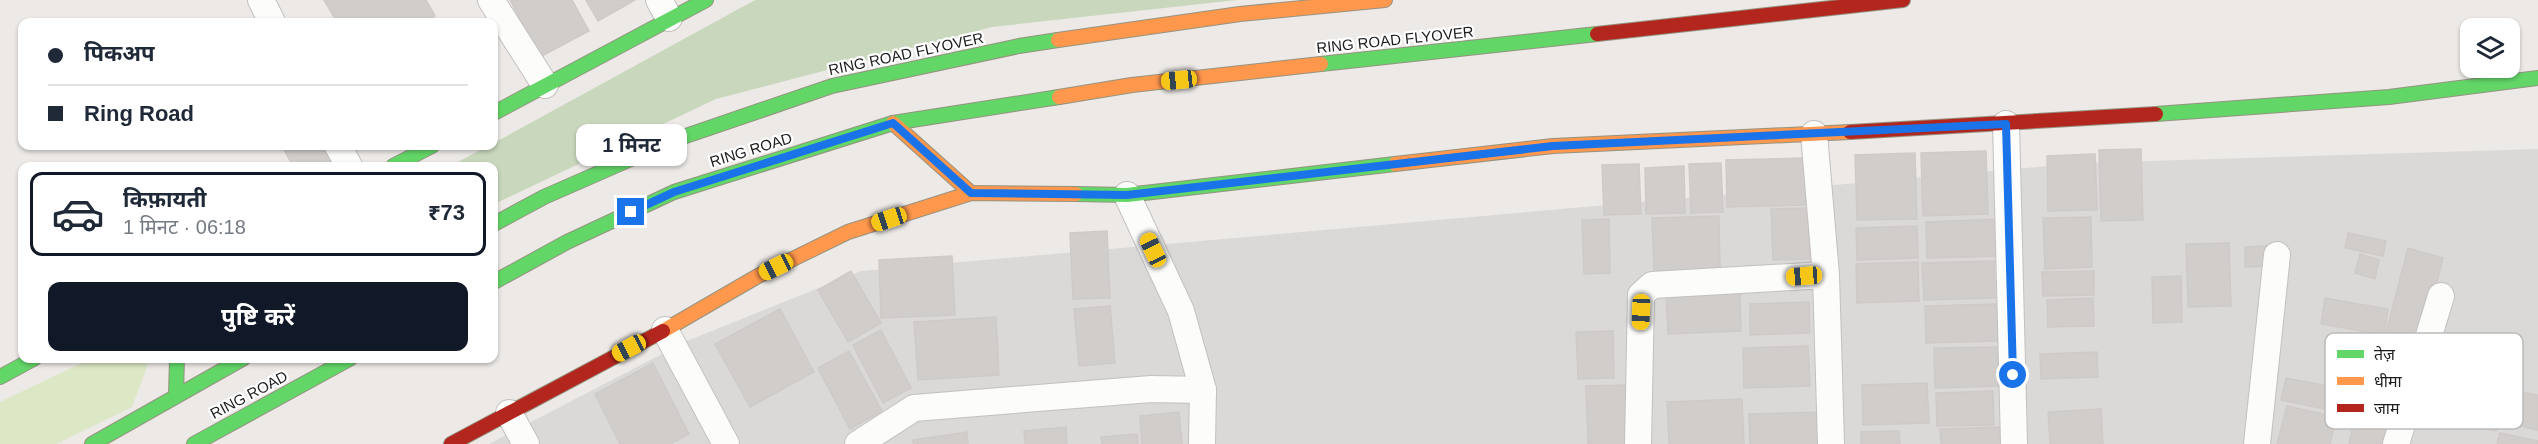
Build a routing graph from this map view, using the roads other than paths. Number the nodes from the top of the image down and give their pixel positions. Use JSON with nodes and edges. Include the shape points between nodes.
{"nodes":[{"id":1,"x":261,"y":0,"type":"edge"},
{"id":2,"x":491,"y":0,"type":"edge"},
{"id":3,"x":706,"y":0,"type":"edge"},
{"id":4,"x":1385,"y":0,"type":"edge"},
{"id":5,"x":1903,"y":0,"type":"edge"},
{"id":6,"x":664,"y":9,"type":"edge"},
{"id":7,"x":271,"y":18,"type":"edge"},
{"id":8,"x":2538,"y":78,"type":"edge"},
{"id":9,"x":545,"y":85,"type":"junction"},
{"id":10,"x":498,"y":110,"type":"edge"},
{"id":11,"x":893,"y":123,"type":"junction"},
{"id":12,"x":2006,"y":124,"type":"junction"},
{"id":13,"x":1814,"y":134,"type":"junction"},
{"id":14,"x":424,"y":150,"type":"edge"},
{"id":15,"x":401,"y":162,"type":"edge"},
{"id":16,"x":971,"y":193,"type":"junction"},
{"id":17,"x":1127,"y":195,"type":"junction"},
{"id":18,"x":498,"y":222,"type":"edge"},
{"id":19,"x":2277,"y":255,"type":"dead end"},
{"id":20,"x":1826,"y":275,"type":"junction"},
{"id":21,"x":498,"y":280,"type":"edge"},
{"id":22,"x":2441,"y":296,"type":"dead end"},
{"id":23,"x":665,"y":330,"type":"junction"},
{"id":24,"x":2430,"y":333,"type":"edge"},
{"id":25,"x":26,"y":363,"type":"edge"},
{"id":26,"x":177,"y":363,"type":"edge"},
{"id":27,"x":235,"y":363,"type":"edge"},
{"id":28,"x":342,"y":363,"type":"edge"},
{"id":29,"x":0,"y":377,"type":"edge"},
{"id":30,"x":1203,"y":390,"type":"junction"},
{"id":31,"x":176,"y":395,"type":"junction"},
{"id":32,"x":509,"y":413,"type":"junction"},
{"id":33,"x":2401,"y":429,"type":"edge"},
{"id":34,"x":92,"y":444,"type":"edge"},
{"id":35,"x":194,"y":444,"type":"edge"},
{"id":36,"x":451,"y":444,"type":"edge"},
{"id":37,"x":526,"y":444,"type":"edge"},
{"id":38,"x":726,"y":444,"type":"edge"},
{"id":39,"x":858,"y":444,"type":"edge"},
{"id":40,"x":1202,"y":444,"type":"edge"},
{"id":41,"x":1638,"y":444,"type":"edge"},
{"id":42,"x":1831,"y":444,"type":"edge"},
{"id":43,"x":2014,"y":444,"type":"edge"},
{"id":44,"x":2257,"y":444,"type":"edge"},
{"id":45,"x":2396,"y":444,"type":"edge"}],
"edges":[{"from":1,"to":7,"type":"street"},
{"from":2,"to":9,"type":"street"},
{"from":3,"to":6,"type":"main road"},
{"from":4,"to":18,"type":"main road","name":"RING ROAD FLYOVER","via":[[1240,14],[1019,46],[832,86],[674,140],[544,197]]},
{"from":5,"to":11,"type":"main road","name":"RING ROAD FLYOVER","via":[[1132,85]]},
{"from":6,"to":9,"type":"main road"},
{"from":8,"to":12,"type":"main road","via":[[2239,110]]},
{"from":9,"to":10,"type":"main road"},
{"from":11,"to":16,"type":"main road"},
{"from":11,"to":21,"type":"main road","name":"RING ROAD","via":[[674,192],[567,242]]},
{"from":12,"to":13,"type":"main road"},
{"from":12,"to":43,"type":"street"},
{"from":13,"to":17,"type":"main road","via":[[1553,146]]},
{"from":13,"to":20,"type":"street"},
{"from":14,"to":15,"type":"main road"},
{"from":16,"to":17,"type":"main road"},
{"from":16,"to":23,"type":"main road","via":[[848,232],[758,276]]},
{"from":17,"to":30,"type":"street","via":[[1181,312]]},
{"from":19,"to":44,"type":"street"},
{"from":20,"to":41,"type":"street","via":[[1652,285],[1641,295]]},
{"from":20,"to":42,"type":"street"},
{"from":22,"to":24,"type":"street"},
{"from":23,"to":32,"type":"main road"},
{"from":23,"to":38,"type":"street"},
{"from":25,"to":29,"type":"main road"},
{"from":26,"to":31,"type":"main road"},
{"from":27,"to":31,"type":"main road"},
{"from":28,"to":35,"type":"main road","name":"RING ROAD"},
{"from":30,"to":39,"type":"street","via":[[1151,389],[914,408]]},
{"from":30,"to":40,"type":"street"},
{"from":31,"to":34,"type":"main road"},
{"from":32,"to":36,"type":"main road"},
{"from":32,"to":37,"type":"street"},
{"from":33,"to":45,"type":"street"}]}
